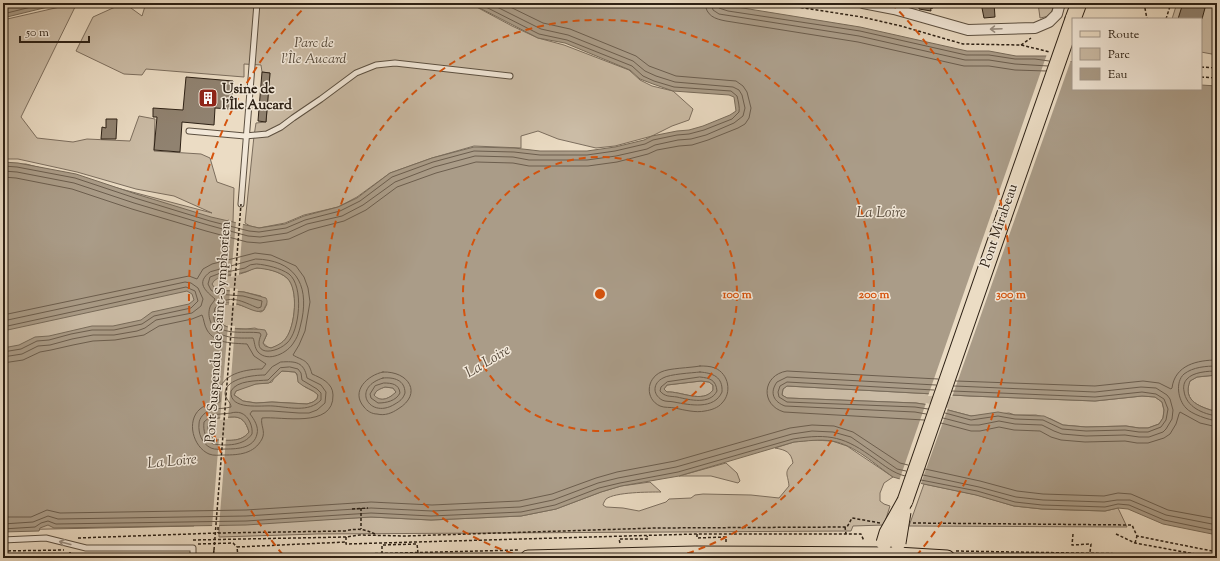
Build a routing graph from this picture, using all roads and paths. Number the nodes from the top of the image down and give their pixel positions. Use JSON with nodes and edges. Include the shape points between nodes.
{"nodes":[{"id":1,"x":257,"y":3,"type":"edge"},
{"id":2,"x":771,"y":3,"type":"edge"},
{"id":3,"x":863,"y":3,"type":"edge"},
{"id":4,"x":1060,"y":3,"type":"edge"},
{"id":5,"x":1079,"y":3,"type":"edge"},
{"id":6,"x":1144,"y":3,"type":"edge"},
{"id":7,"x":1171,"y":3,"type":"edge"},
{"id":8,"x":1073,"y":18,"type":"edge"},
{"id":9,"x":1147,"y":18,"type":"edge"},
{"id":10,"x":1166,"y":18,"type":"edge"},
{"id":11,"x":1072,"y":22,"type":"edge"},
{"id":12,"x":1051,"y":52,"type":"dead end"},
{"id":13,"x":1202,"y":67,"type":"edge"},
{"id":14,"x":1217,"y":68,"type":"edge"},
{"id":15,"x":510,"y":76,"type":"dead end"},
{"id":16,"x":1202,"y":77,"type":"edge"},
{"id":17,"x":1217,"y":78,"type":"edge"},
{"id":18,"x":189,"y":131,"type":"dead end"},
{"id":19,"x":245,"y":136,"type":"junction"},
{"id":20,"x":241,"y":204,"type":"joint"},
{"id":21,"x":361,"y":508,"type":"junction"},
{"id":22,"x":368,"y":508,"type":"dead end"},
{"id":23,"x":352,"y":509,"type":"dead end"},
{"id":24,"x":887,"y":523,"type":"dead end"},
{"id":25,"x":910,"y":523,"type":"dead end"},
{"id":26,"x":845,"y":526,"type":"junction"},
{"id":27,"x":218,"y":527,"type":"dead end"},
{"id":28,"x":362,"y":528,"type":"junction"},
{"id":29,"x":207,"y":533,"type":"junction"},
{"id":30,"x":219,"y":533,"type":"junction"},
{"id":31,"x":697,"y":534,"type":"junction"},
{"id":32,"x":846,"y":534,"type":"junction"},
{"id":33,"x":1073,"y":534,"type":"dead end"},
{"id":34,"x":1116,"y":534,"type":"dead end"},
{"id":35,"x":377,"y":535,"type":"junction"},
{"id":36,"x":405,"y":536,"type":"junction"},
{"id":37,"x":648,"y":536,"type":"junction"},
{"id":38,"x":1137,"y":536,"type":"junction"},
{"id":39,"x":346,"y":537,"type":"junction"},
{"id":40,"x":219,"y":539,"type":"junction"},
{"id":41,"x":396,"y":539,"type":"junction"},
{"id":42,"x":3,"y":540,"type":"edge"},
{"id":43,"x":189,"y":540,"type":"dead end"},
{"id":44,"x":207,"y":540,"type":"junction"},
{"id":45,"x":214,"y":540,"type":"junction"},
{"id":46,"x":864,"y":541,"type":"dead end"},
{"id":47,"x":346,"y":542,"type":"junction"},
{"id":48,"x":405,"y":542,"type":"junction"},
{"id":49,"x":400,"y":543,"type":"junction"},
{"id":50,"x":1135,"y":543,"type":"junction"},
{"id":51,"x":199,"y":544,"type":"dead end"},
{"id":52,"x":214,"y":544,"type":"junction"},
{"id":53,"x":726,"y":544,"type":"dead end"},
{"id":54,"x":237,"y":547,"type":"junction"},
{"id":55,"x":70,"y":548,"type":"junction"},
{"id":56,"x":56,"y":550,"type":"junction"},
{"id":57,"x":3,"y":551,"type":"edge"},
{"id":58,"x":890,"y":552,"type":"edge"},
{"id":59,"x":1090,"y":552,"type":"junction"},
{"id":60,"x":1217,"y":552,"type":"edge"},
{"id":61,"x":418,"y":553,"type":"dead end"},
{"id":62,"x":623,"y":553,"type":"edge"},
{"id":63,"x":382,"y":554,"type":"dead end"},
{"id":64,"x":950,"y":555,"type":"edge"},
{"id":65,"x":695,"y":556,"type":"edge"},
{"id":66,"x":70,"y":558,"type":"edge"},
{"id":67,"x":115,"y":558,"type":"edge"},
{"id":68,"x":193,"y":558,"type":"edge"},
{"id":69,"x":200,"y":558,"type":"edge"},
{"id":70,"x":213,"y":558,"type":"edge"},
{"id":71,"x":238,"y":558,"type":"edge"},
{"id":72,"x":528,"y":558,"type":"edge"},
{"id":73,"x":532,"y":558,"type":"edge"},
{"id":74,"x":1159,"y":558,"type":"edge"},
{"id":75,"x":1217,"y":558,"type":"edge"}],
"edges":[{"from":1,"to":19,"type":"lane"},
{"from":2,"to":12,"type":"path","via":[[862,17],[964,44],[1021,45]]},
{"from":4,"to":3,"type":"street","one_way":true,"via":[[1057,14],[1049,22],[1035,28],[968,30]]},
{"from":5,"to":8,"type":"main road","name":"Pont Mirabeau"},
{"from":6,"to":9,"type":"path"},
{"from":7,"to":10,"type":"path"},
{"from":11,"to":58,"type":"main road","name":"Pont Mirabeau","bridge":true,"via":[[905,501],[888,533]]},
{"from":13,"to":14,"type":"path"},
{"from":15,"to":19,"type":"lane","via":[[395,63],[376,65],[356,74],[281,127],[267,134]]},
{"from":16,"to":17,"type":"path"},
{"from":18,"to":19,"type":"lane"},
{"from":19,"to":20,"type":"lane"},
{"from":20,"to":70,"type":"path","name":"Pont Suspendu de Saint-Symphorien","bridge":true},
{"from":21,"to":22,"type":"path"},
{"from":21,"to":23,"type":"path"},
{"from":21,"to":28,"type":"path"},
{"from":24,"to":26,"type":"path","via":[[852,518]]},
{"from":25,"to":38,"type":"path","via":[[1132,525]]},
{"from":26,"to":32,"type":"path"},
{"from":26,"to":36,"type":"path","via":[[656,528]]},
{"from":27,"to":30,"type":"path"},
{"from":28,"to":30,"type":"path","via":[[346,531]]},
{"from":28,"to":35,"type":"path"},
{"from":29,"to":30,"type":"path"},
{"from":29,"to":44,"type":"path"},
{"from":29,"to":55,"type":"path","via":[[74,539]]},
{"from":30,"to":40,"type":"path"},
{"from":31,"to":32,"type":"path"},
{"from":31,"to":37,"type":"path"},
{"from":31,"to":53,"type":"path","via":[[697,538],[726,537]]},
{"from":32,"to":46,"type":"path","via":[[861,534]]},
{"from":33,"to":59,"type":"path","via":[[1072,544],[1091,544]]},
{"from":34,"to":50,"type":"path"},
{"from":35,"to":39,"type":"path"},
{"from":35,"to":41,"type":"path"},
{"from":36,"to":41,"type":"path"},
{"from":36,"to":48,"type":"path"},
{"from":37,"to":48,"type":"path"},
{"from":37,"to":62,"type":"path","via":[[648,539],[620,539]]},
{"from":38,"to":50,"type":"path"},
{"from":38,"to":60,"type":"path"},
{"from":39,"to":40,"type":"path"},
{"from":39,"to":47,"type":"path"},
{"from":40,"to":45,"type":"path"},
{"from":41,"to":47,"type":"path"},
{"from":41,"to":49,"type":"path"},
{"from":55,"to":42,"type":"lane","one_way":true,"via":[[46,538]]},
{"from":43,"to":44,"type":"path"},
{"from":44,"to":45,"type":"path"},
{"from":45,"to":52,"type":"path"},
{"from":47,"to":54,"type":"path"},
{"from":48,"to":49,"type":"path"},
{"from":49,"to":61,"type":"path","via":[[417,544]]},
{"from":49,"to":63,"type":"path","via":[[382,545]]},
{"from":50,"to":75,"type":"path"},
{"from":51,"to":52,"type":"path"},
{"from":52,"to":54,"type":"path","via":[[233,543]]},
{"from":54,"to":71,"type":"path"},
{"from":55,"to":56,"type":"path"},
{"from":55,"to":68,"type":"lane","via":[[193,548]]},
{"from":56,"to":57,"type":"path"},
{"from":56,"to":66,"type":"path","via":[[70,551]]},
{"from":58,"to":64,"type":"main road"},
{"from":58,"to":65,"type":"main road"},
{"from":59,"to":64,"type":"path"},
{"from":59,"to":74,"type":"path"},
{"from":62,"to":65,"type":"main road"},
{"from":62,"to":73,"type":"main road"},
{"from":67,"to":68,"type":"path"},
{"from":69,"to":70,"type":"path"},
{"from":70,"to":71,"type":"path"},
{"from":72,"to":73,"type":"main road"}]}
